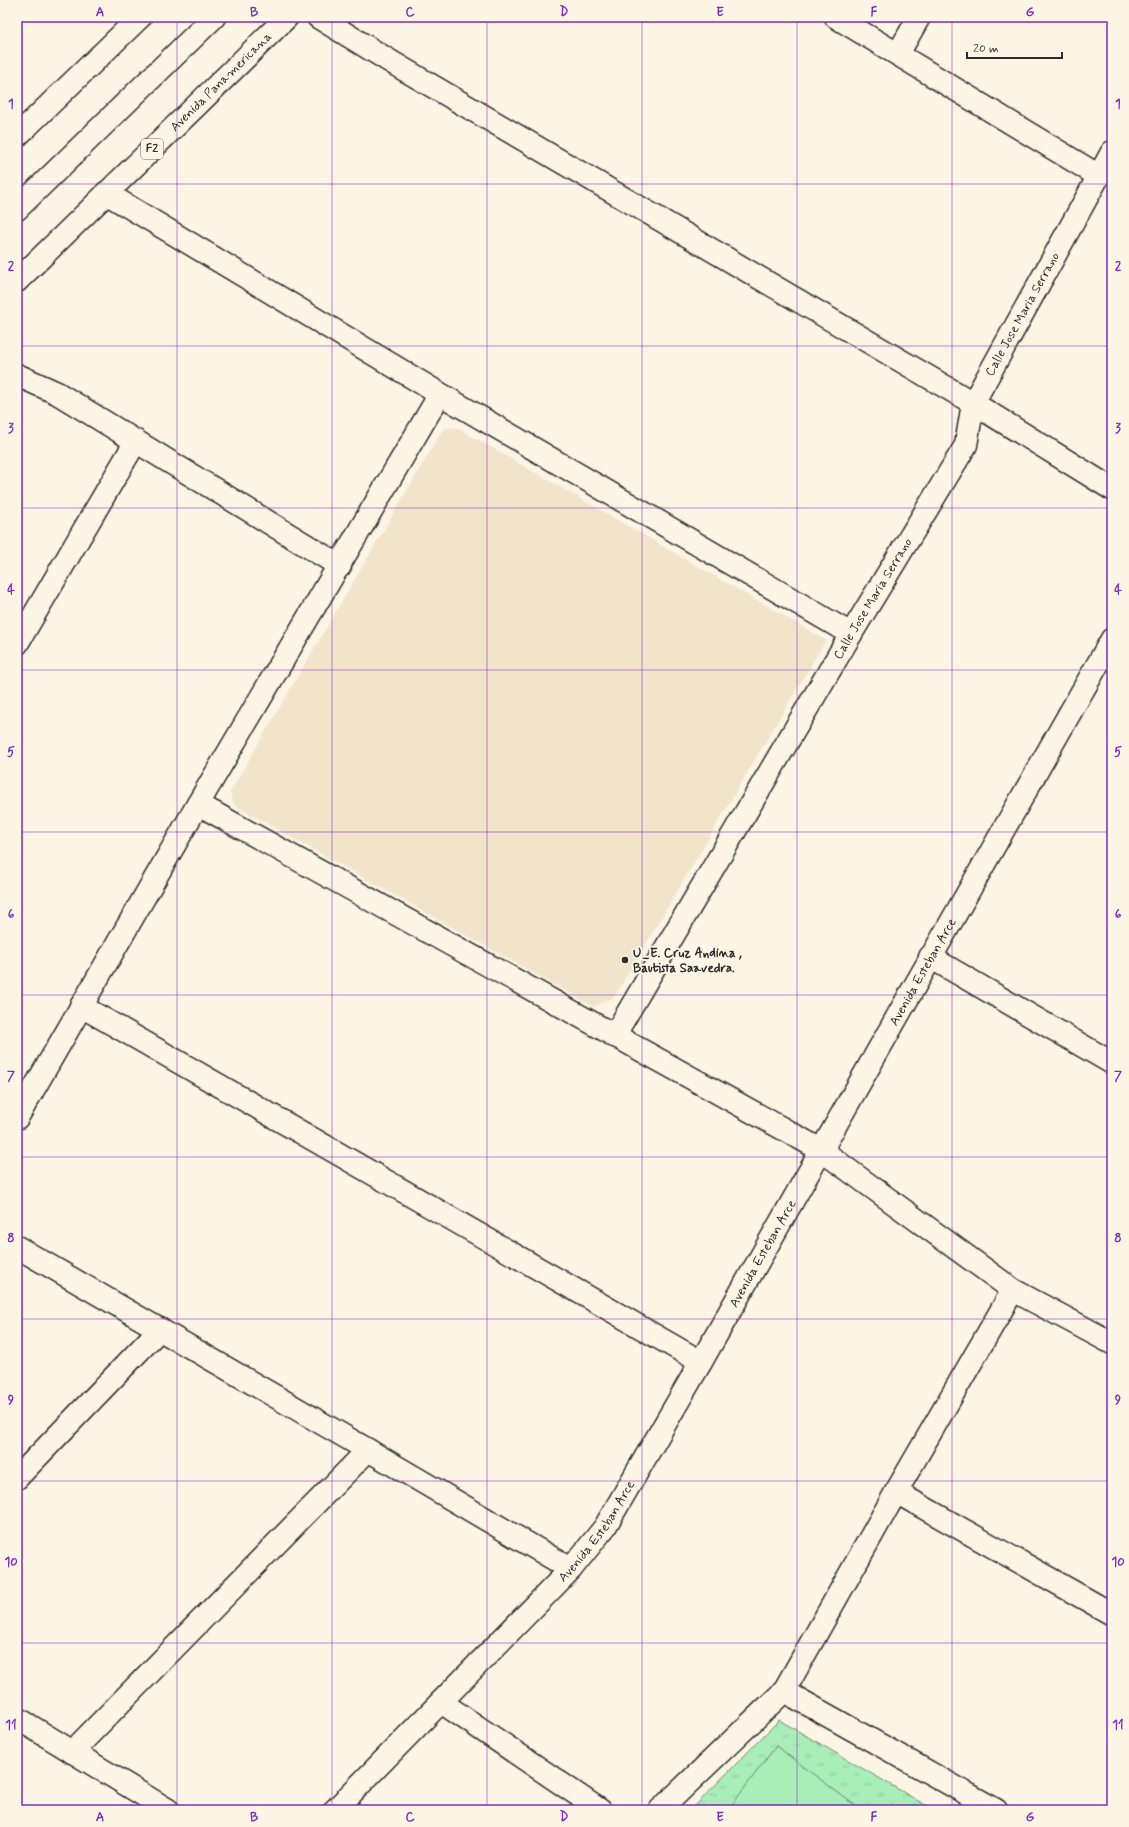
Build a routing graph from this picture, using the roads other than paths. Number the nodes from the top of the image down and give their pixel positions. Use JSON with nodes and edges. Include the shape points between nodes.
{"nodes":[{"id":1,"x":140,"y":17,"type":"edge"},
{"id":2,"x":214,"y":17,"type":"edge"},
{"id":3,"x":287,"y":17,"type":"edge"},
{"id":4,"x":318,"y":17,"type":"edge"},
{"id":5,"x":836,"y":17,"type":"edge"},
{"id":6,"x":919,"y":17,"type":"edge"},
{"id":7,"x":898,"y":54,"type":"junction"},
{"id":8,"x":17,"y":136,"type":"edge"},
{"id":9,"x":1112,"y":152,"type":"edge"},
{"id":10,"x":1099,"y":176,"type":"junction"},
{"id":11,"x":106,"y":193,"type":"junction"},
{"id":12,"x":17,"y":209,"type":"edge"},
{"id":13,"x":17,"y":281,"type":"edge"},
{"id":14,"x":17,"y":375,"type":"edge"},
{"id":15,"x":440,"y":394,"type":"junction"},
{"id":16,"x":972,"y":403,"type":"junction"},
{"id":17,"x":136,"y":441,"type":"junction"},
{"id":18,"x":1112,"y":489,"type":"edge"},
{"id":19,"x":340,"y":566,"type":"junction"},
{"id":20,"x":851,"y":634,"type":"junction"},
{"id":21,"x":1112,"y":639,"type":"edge"},
{"id":22,"x":17,"y":644,"type":"edge"},
{"id":23,"x":198,"y":804,"type":"junction"},
{"id":24,"x":930,"y":957,"type":"junction"},
{"id":25,"x":81,"y":1006,"type":"junction"},
{"id":26,"x":614,"y":1036,"type":"junction"},
{"id":27,"x":1112,"y":1063,"type":"edge"},
{"id":28,"x":17,"y":1118,"type":"edge"},
{"id":29,"x":821,"y":1150,"type":"junction"},
{"id":30,"x":17,"y":1247,"type":"edge"},
{"id":31,"x":1013,"y":1290,"type":"junction"},
{"id":32,"x":160,"y":1329,"type":"junction"},
{"id":33,"x":1112,"y":1342,"type":"edge"},
{"id":34,"x":701,"y":1362,"type":"junction"},
{"id":35,"x":368,"y":1450,"type":"junction"},
{"id":36,"x":17,"y":1478,"type":"edge"},
{"id":37,"x":896,"y":1492,"type":"junction"},
{"id":38,"x":572,"y":1569,"type":"junction"},
{"id":39,"x":1112,"y":1614,"type":"edge"},
{"id":40,"x":784,"y":1691,"type":"junction"},
{"id":41,"x":441,"y":1702,"type":"junction"},
{"id":42,"x":17,"y":1718,"type":"edge"},
{"id":43,"x":72,"y":1752,"type":"junction"},
{"id":44,"x":990,"y":1809,"type":"edge"},
{"id":45,"x":168,"y":1810,"type":"edge"},
{"id":46,"x":335,"y":1810,"type":"edge"},
{"id":47,"x":600,"y":1810,"type":"edge"},
{"id":48,"x":660,"y":1810,"type":"edge"}],
"edges":[{"from":1,"to":8,"type":"main road"},
{"from":2,"to":12,"type":"main road"},
{"from":3,"to":11,"type":"main road","name":"Avenida Panamericana","number":"F2"},
{"from":4,"to":16,"type":"main road"},
{"from":5,"to":7,"type":"main road"},
{"from":6,"to":7,"type":"main road"},
{"from":7,"to":10,"type":"main road"},
{"from":9,"to":10,"type":"main road","name":"Calle Jose Maria Serrano"},
{"from":10,"to":16,"type":"main road","name":"Calle Jose Maria Serrano"},
{"from":11,"to":13,"type":"main road","name":"Avenida Panamericana","number":"F2"},
{"from":11,"to":15,"type":"main road"},
{"from":14,"to":17,"type":"main road","via":[[57,393]]},
{"from":15,"to":19,"type":"main road"},
{"from":15,"to":20,"type":"main road"},
{"from":16,"to":18,"type":"main road"},
{"from":16,"to":20,"type":"main road","name":"Calle Jose Maria Serrano","via":[[966,444]]},
{"from":17,"to":19,"type":"main road"},
{"from":17,"to":22,"type":"main road"},
{"from":19,"to":23,"type":"main road"},
{"from":20,"to":26,"type":"main road","name":"Calle Jose Maria Serrano"},
{"from":21,"to":24,"type":"main road","name":"Avenida Esteban Arce"},
{"from":23,"to":25,"type":"main road"},
{"from":23,"to":26,"type":"main road"},
{"from":24,"to":27,"type":"main road"},
{"from":24,"to":29,"type":"main road","name":"Avenida Esteban Arce"},
{"from":25,"to":28,"type":"main road"},
{"from":25,"to":34,"type":"main road"},
{"from":26,"to":29,"type":"main road"},
{"from":29,"to":31,"type":"main road"},
{"from":29,"to":34,"type":"main road","name":"Avenida Esteban Arce"},
{"from":30,"to":32,"type":"main road"},
{"from":31,"to":33,"type":"main road"},
{"from":31,"to":37,"type":"main road"},
{"from":32,"to":35,"type":"main road"},
{"from":32,"to":36,"type":"main road"},
{"from":34,"to":38,"type":"main road","name":"Avenida Esteban Arce","via":[[605,1527]]},
{"from":35,"to":38,"type":"main road"},
{"from":35,"to":43,"type":"main road"},
{"from":37,"to":39,"type":"main road"},
{"from":37,"to":40,"type":"main road"},
{"from":38,"to":41,"type":"main road","name":"Avenida Esteban Arce"},
{"from":40,"to":44,"type":"main road"},
{"from":40,"to":48,"type":"main road"},
{"from":41,"to":46,"type":"main road","name":"Avenida Esteban Arce"},
{"from":41,"to":47,"type":"main road"},
{"from":42,"to":43,"type":"main road"},
{"from":43,"to":45,"type":"main road"}]}
